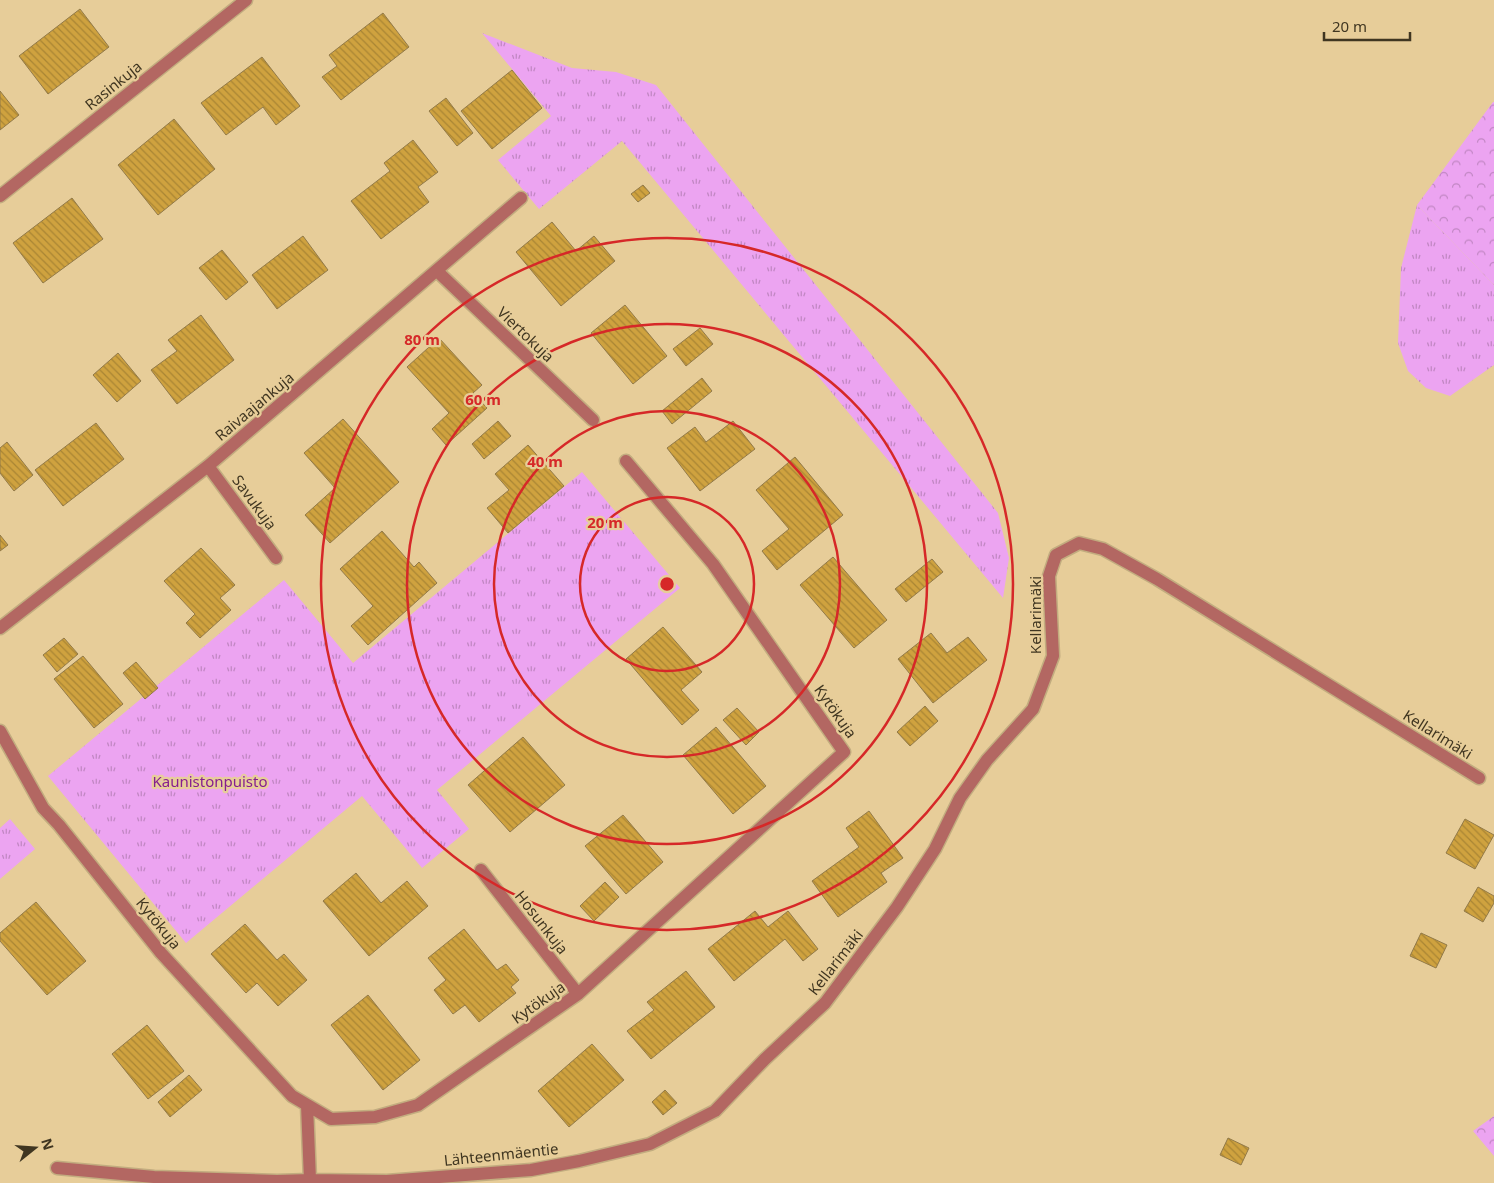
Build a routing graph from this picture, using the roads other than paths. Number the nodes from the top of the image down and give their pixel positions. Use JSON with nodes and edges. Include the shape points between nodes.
{"nodes":[{"id":1,"x":246,"y":0,"type":"edge"},
{"id":2,"x":0,"y":196,"type":"edge"},
{"id":3,"x":521,"y":198,"type":"dead end"},
{"id":4,"x":437,"y":271,"type":"junction"},
{"id":5,"x":593,"y":420,"type":"dead end"},
{"id":6,"x":626,"y":461,"type":"dead end"},
{"id":7,"x":208,"y":466,"type":"junction"},
{"id":8,"x":276,"y":558,"type":"dead end"},
{"id":9,"x":0,"y":628,"type":"edge"},
{"id":10,"x":0,"y":731,"type":"edge"},
{"id":11,"x":1479,"y":778,"type":"dead end"},
{"id":12,"x":481,"y":870,"type":"dead end"},
{"id":13,"x":578,"y":994,"type":"junction"},
{"id":14,"x":307,"y":1105,"type":"junction"},
{"id":15,"x":715,"y":1111,"type":"joint"},
{"id":16,"x":57,"y":1168,"type":"dead end"},
{"id":17,"x":310,"y":1180,"type":"junction"}],
"edges":[{"from":1,"to":2,"type":"street","name":"Rasinkuja"},
{"from":3,"to":4,"type":"street","name":"Raivaajankuja"},
{"from":4,"to":5,"type":"street","name":"Viertokuja"},
{"from":4,"to":7,"type":"street","name":"Raivaajankuja"},
{"from":6,"to":13,"type":"street","name":"Kytökuja","via":[[713,564],[844,752]]},
{"from":7,"to":8,"type":"street","name":"Savukuja"},
{"from":7,"to":9,"type":"street","name":"Raivaajankuja"},
{"from":10,"to":14,"type":"street","name":"Kytökuja","via":[[42,808],[161,953],[292,1096]]},
{"from":11,"to":15,"type":"street","name":"Kellarimäki","via":[[1158,579],[1103,549],[1079,543],[1056,555],[1049,576],[1053,656],[1033,709],[987,760],[960,798],[919,874],[825,1003]]},
{"from":12,"to":13,"type":"street","name":"Hosunkuja"},
{"from":13,"to":14,"type":"street","name":"Kytökuja","via":[[418,1105],[375,1117],[331,1119]]},
{"from":14,"to":17,"type":"street"},
{"from":15,"to":17,"type":"street","name":"Lähteenmäentie","via":[[650,1144],[531,1170],[387,1181]]},
{"from":16,"to":17,"type":"street","name":"Lähteenmäentie","via":[[154,1177]]}]}
